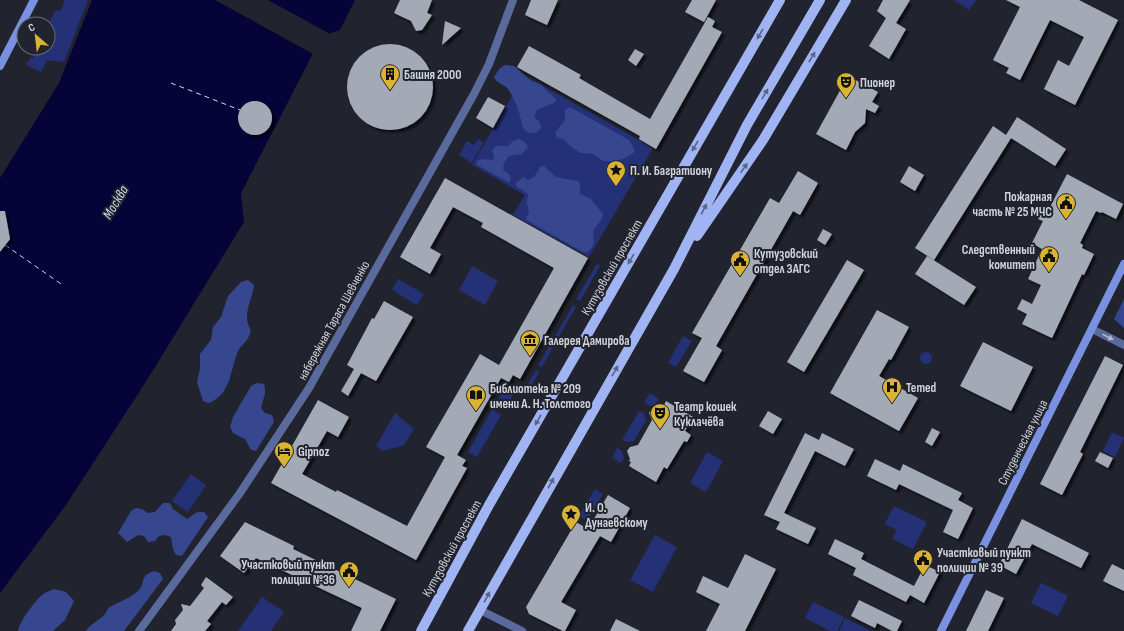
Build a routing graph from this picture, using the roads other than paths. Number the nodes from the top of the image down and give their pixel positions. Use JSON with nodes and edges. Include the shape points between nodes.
{"nodes":[{"id":1,"x":34,"y":0,"type":"edge"},
{"id":2,"x":513,"y":0,"type":"edge"},
{"id":3,"x":780,"y":0,"type":"edge"},
{"id":4,"x":820,"y":0,"type":"edge"},
{"id":5,"x":846,"y":0,"type":"edge"},
{"id":6,"x":0,"y":66,"type":"edge"},
{"id":7,"x":1124,"y":264,"type":"edge"},
{"id":8,"x":674,"y":269,"type":"junction"},
{"id":9,"x":1092,"y":328,"type":"junction"},
{"id":10,"x":1124,"y":345,"type":"edge"},
{"id":11,"x":480,"y":610,"type":"junction"},
{"id":12,"x":139,"y":631,"type":"edge"},
{"id":13,"x":421,"y":631,"type":"edge"},
{"id":14,"x":468,"y":631,"type":"edge"},
{"id":15,"x":522,"y":631,"type":"edge"},
{"id":16,"x":941,"y":631,"type":"edge"}],
"edges":[{"from":1,"to":6,"type":"street"},
{"from":2,"to":12,"type":"street","name":"набережная Тараса Шевченко","via":[[489,64],[474,94],[309,388],[240,493]]},
{"from":3,"to":13,"type":"main road","name":"Кутузовский проспект","one_way":true,"via":[[489,505]]},
{"from":8,"to":4,"type":"main road","one_way":true,"via":[[747,124]]},
{"from":8,"to":5,"type":"main road","one_way":true,"via":[[763,140]]},
{"from":7,"to":9,"type":"street","name":"Студенческая улица"},
{"from":11,"to":8,"type":"main road","one_way":true},
{"from":9,"to":10,"type":"street","one_way":true},
{"from":9,"to":16,"type":"street","name":"Студенческая улица"},
{"from":11,"to":14,"type":"main road"},
{"from":11,"to":15,"type":"street"}]}
